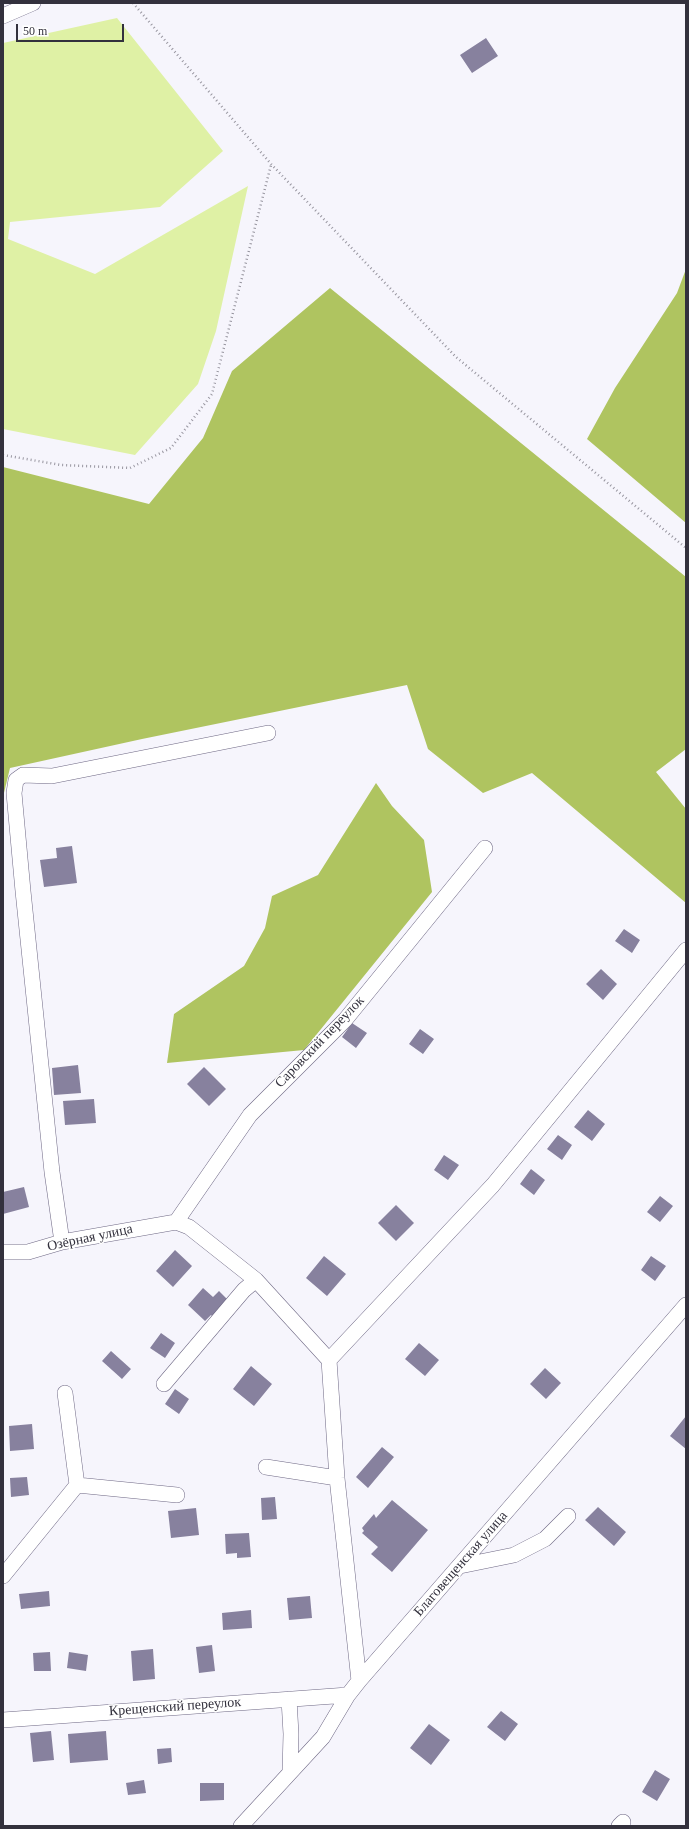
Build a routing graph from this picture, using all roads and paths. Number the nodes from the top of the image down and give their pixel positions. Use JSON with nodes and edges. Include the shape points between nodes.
{"nodes":[{"id":1,"x":33,"y":3,"type":"edge"},
{"id":2,"x":133,"y":3,"type":"edge"},
{"id":3,"x":3,"y":16,"type":"edge"},
{"id":4,"x":271,"y":164,"type":"junction"},
{"id":5,"x":3,"y":455,"type":"edge"},
{"id":6,"x":686,"y":548,"type":"edge"},
{"id":7,"x":268,"y":733,"type":"dead end"},
{"id":8,"x":485,"y":848,"type":"dead end"},
{"id":9,"x":686,"y":950,"type":"edge"},
{"id":10,"x":176,"y":1222,"type":"junction"},
{"id":11,"x":62,"y":1242,"type":"junction"},
{"id":12,"x":3,"y":1252,"type":"edge"},
{"id":13,"x":256,"y":1280,"type":"junction"},
{"id":14,"x":686,"y":1305,"type":"edge"},
{"id":15,"x":329,"y":1360,"type":"junction"},
{"id":16,"x":164,"y":1384,"type":"dead end"},
{"id":17,"x":65,"y":1393,"type":"dead end"},
{"id":18,"x":266,"y":1467,"type":"dead end"},
{"id":19,"x":337,"y":1478,"type":"junction"},
{"id":20,"x":77,"y":1485,"type":"junction"},
{"id":21,"x":177,"y":1495,"type":"dead end"},
{"id":22,"x":568,"y":1516,"type":"dead end"},
{"id":23,"x":460,"y":1566,"type":"junction"},
{"id":24,"x":3,"y":1576,"type":"edge"},
{"id":25,"x":359,"y":1681,"type":"junction"},
{"id":26,"x":348,"y":1695,"type":"junction"},
{"id":27,"x":289,"y":1699,"type":"junction"},
{"id":28,"x":3,"y":1720,"type":"edge"},
{"id":29,"x":290,"y":1772,"type":"junction"},
{"id":30,"x":241,"y":1826,"type":"edge"}],
"edges":[{"from":1,"to":3,"type":"street"},
{"from":2,"to":4,"type":"path"},
{"from":4,"to":5,"type":"path","via":[[212,394],[171,448],[130,468],[61,465]]},
{"from":4,"to":6,"type":"path","via":[[456,357]]},
{"from":7,"to":11,"type":"street","via":[[52,776],[23,775],[16,780],[14,793],[23,891],[52,1172]]},
{"from":8,"to":10,"type":"street","name":"Саровский переулок","via":[[345,1020],[250,1115]]},
{"from":9,"to":15,"type":"street","via":[[493,1185]]},
{"from":10,"to":11,"type":"street","name":"Озёрная улица"},
{"from":10,"to":13,"type":"street","via":[[189,1227]]},
{"from":11,"to":12,"type":"street","name":"Озёрная улица","via":[[28,1252]]},
{"from":13,"to":15,"type":"street"},
{"from":13,"to":16,"type":"street","via":[[244,1290]]},
{"from":14,"to":23,"type":"street","name":"Благовещенская улица"},
{"from":15,"to":19,"type":"street"},
{"from":17,"to":20,"type":"street"},
{"from":18,"to":19,"type":"street"},
{"from":19,"to":25,"type":"street"},
{"from":20,"to":21,"type":"street"},
{"from":20,"to":24,"type":"street"},
{"from":22,"to":23,"type":"street","via":[[545,1539],[514,1556]]},
{"from":23,"to":25,"type":"street","name":"Благовещенская улица"},
{"from":25,"to":26,"type":"street","name":"Благовещенская улица"},
{"from":26,"to":27,"type":"street","name":"Крещенский переулок"},
{"from":26,"to":29,"type":"street","name":"Благовещенская улица","via":[[324,1737]]},
{"from":27,"to":28,"type":"street","name":"Крещенский переулок"},
{"from":27,"to":29,"type":"street"},
{"from":29,"to":30,"type":"street","name":"Благовещенская улица"}]}
